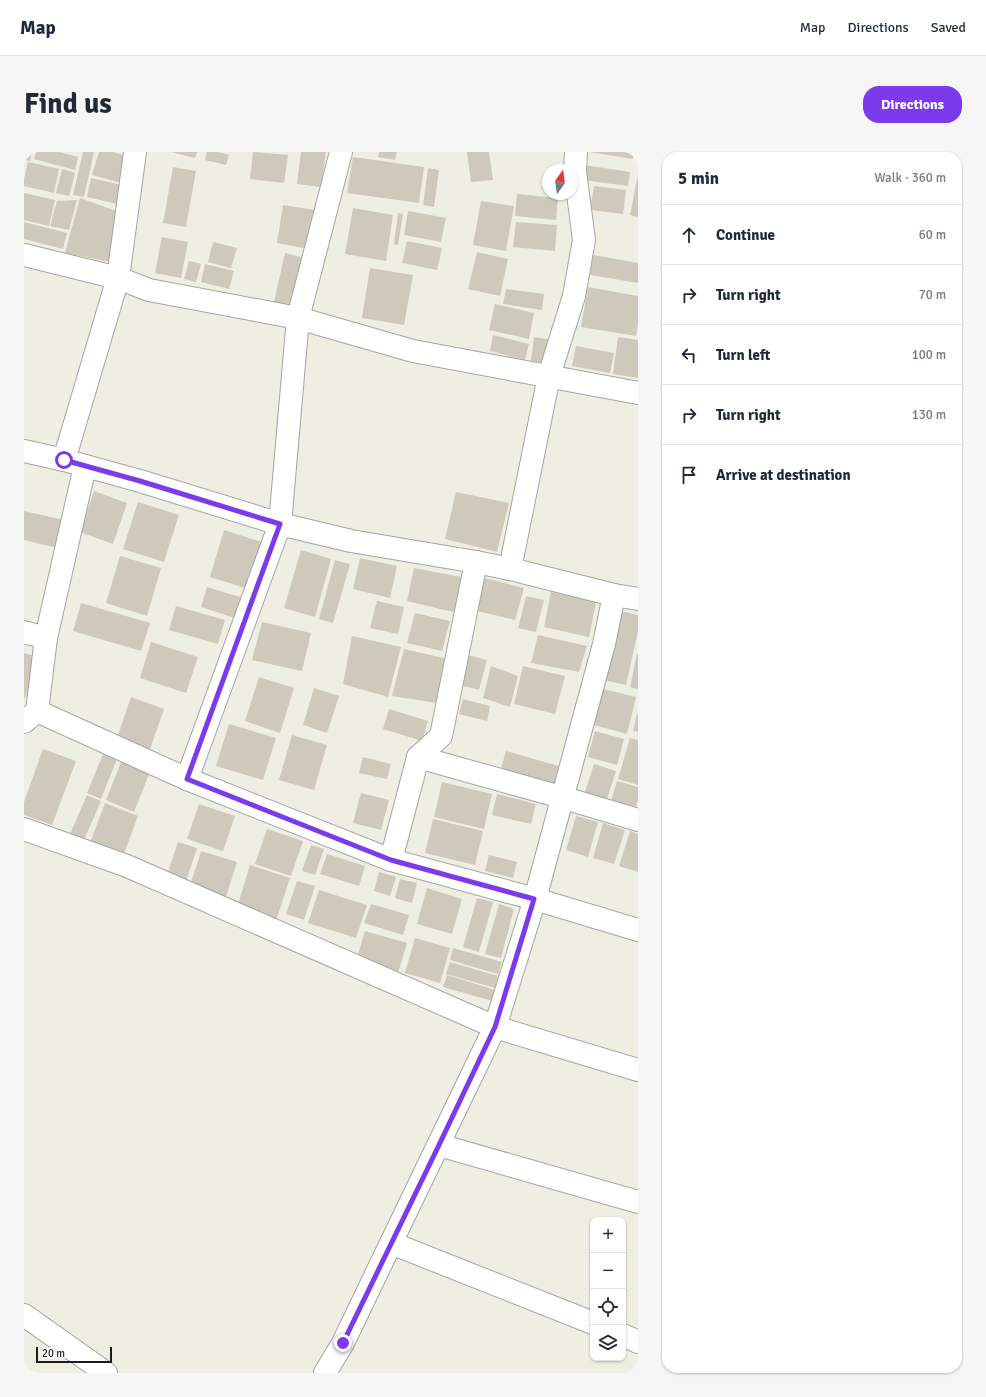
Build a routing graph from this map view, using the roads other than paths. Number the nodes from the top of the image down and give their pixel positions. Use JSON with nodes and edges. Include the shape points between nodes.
{"nodes":[{"id":1,"x":135,"y":152,"type":"edge"},
{"id":2,"x":341,"y":152,"type":"edge"},
{"id":3,"x":576,"y":152,"type":"edge"},
{"id":4,"x":24,"y":255,"type":"edge"},
{"id":5,"x":118,"y":278,"type":"junction"},
{"id":6,"x":298,"y":318,"type":"junction"},
{"id":7,"x":549,"y":376,"type":"junction"},
{"id":8,"x":638,"y":393,"type":"edge"},
{"id":9,"x":24,"y":451,"type":"edge"},
{"id":10,"x":74,"y":463,"type":"junction"},
{"id":11,"x":280,"y":524,"type":"junction"},
{"id":12,"x":476,"y":562,"type":"junction"},
{"id":13,"x":510,"y":569,"type":"junction"},
{"id":14,"x":614,"y":595,"type":"junction"},
{"id":15,"x":638,"y":599,"type":"edge"},
{"id":16,"x":24,"y":632,"type":"edge"},
{"id":17,"x":46,"y":638,"type":"junction"},
{"id":18,"x":31,"y":716,"type":"edge"},
{"id":19,"x":418,"y":757,"type":"junction"},
{"id":20,"x":187,"y":779,"type":"junction"},
{"id":21,"x":561,"y":796,"type":"junction"},
{"id":22,"x":638,"y":820,"type":"edge"},
{"id":23,"x":24,"y":829,"type":"edge"},
{"id":24,"x":391,"y":860,"type":"junction"},
{"id":25,"x":534,"y":899,"type":"junction"},
{"id":26,"x":638,"y":930,"type":"edge"},
{"id":27,"x":495,"y":1027,"type":"junction"},
{"id":28,"x":638,"y":1070,"type":"edge"},
{"id":29,"x":439,"y":1145,"type":"junction"},
{"id":30,"x":638,"y":1202,"type":"edge"},
{"id":31,"x":391,"y":1243,"type":"junction"},
{"id":32,"x":24,"y":1315,"type":"edge"},
{"id":33,"x":590,"y":1323,"type":"edge"},
{"id":34,"x":626,"y":1337,"type":"edge"},
{"id":35,"x":638,"y":1342,"type":"edge"},
{"id":36,"x":106,"y":1373,"type":"edge"},
{"id":37,"x":324,"y":1373,"type":"edge"}],
"edges":[{"from":1,"to":5,"type":"street"},
{"from":2,"to":6,"type":"street"},
{"from":3,"to":7,"type":"street","via":[[575,171],[584,240],[574,296]]},
{"from":4,"to":5,"type":"street"},
{"from":5,"to":6,"type":"street","via":[[149,290]]},
{"from":5,"to":10,"type":"street"},
{"from":6,"to":7,"type":"street","via":[[413,351]]},
{"from":6,"to":11,"type":"street"},
{"from":7,"to":8,"type":"street"},
{"from":7,"to":13,"type":"street"},
{"from":9,"to":10,"type":"street"},
{"from":10,"to":11,"type":"street"},
{"from":10,"to":17,"type":"street"},
{"from":11,"to":12,"type":"street","via":[[352,541]]},
{"from":11,"to":20,"type":"street"},
{"from":12,"to":13,"type":"street"},
{"from":12,"to":19,"type":"street","via":[[441,736]]},
{"from":13,"to":14,"type":"street"},
{"from":14,"to":15,"type":"street"},
{"from":14,"to":21,"type":"street","via":[[604,644]]},
{"from":16,"to":17,"type":"street"},
{"from":17,"to":18,"type":"street"},
{"from":18,"to":20,"type":"street"},
{"from":19,"to":21,"type":"street"},
{"from":19,"to":24,"type":"street"},
{"from":20,"to":24,"type":"street"},
{"from":21,"to":22,"type":"street"},
{"from":21,"to":25,"type":"street"},
{"from":23,"to":27,"type":"street","via":[[127,866]]},
{"from":24,"to":25,"type":"street"},
{"from":25,"to":26,"type":"street"},
{"from":25,"to":27,"type":"street"},
{"from":27,"to":28,"type":"street"},
{"from":27,"to":29,"type":"street"},
{"from":29,"to":30,"type":"street"},
{"from":29,"to":31,"type":"street"},
{"from":31,"to":33,"type":"street"},
{"from":31,"to":37,"type":"street","via":[[343,1343]]},
{"from":32,"to":36,"type":"street"},
{"from":34,"to":35,"type":"street"}]}
